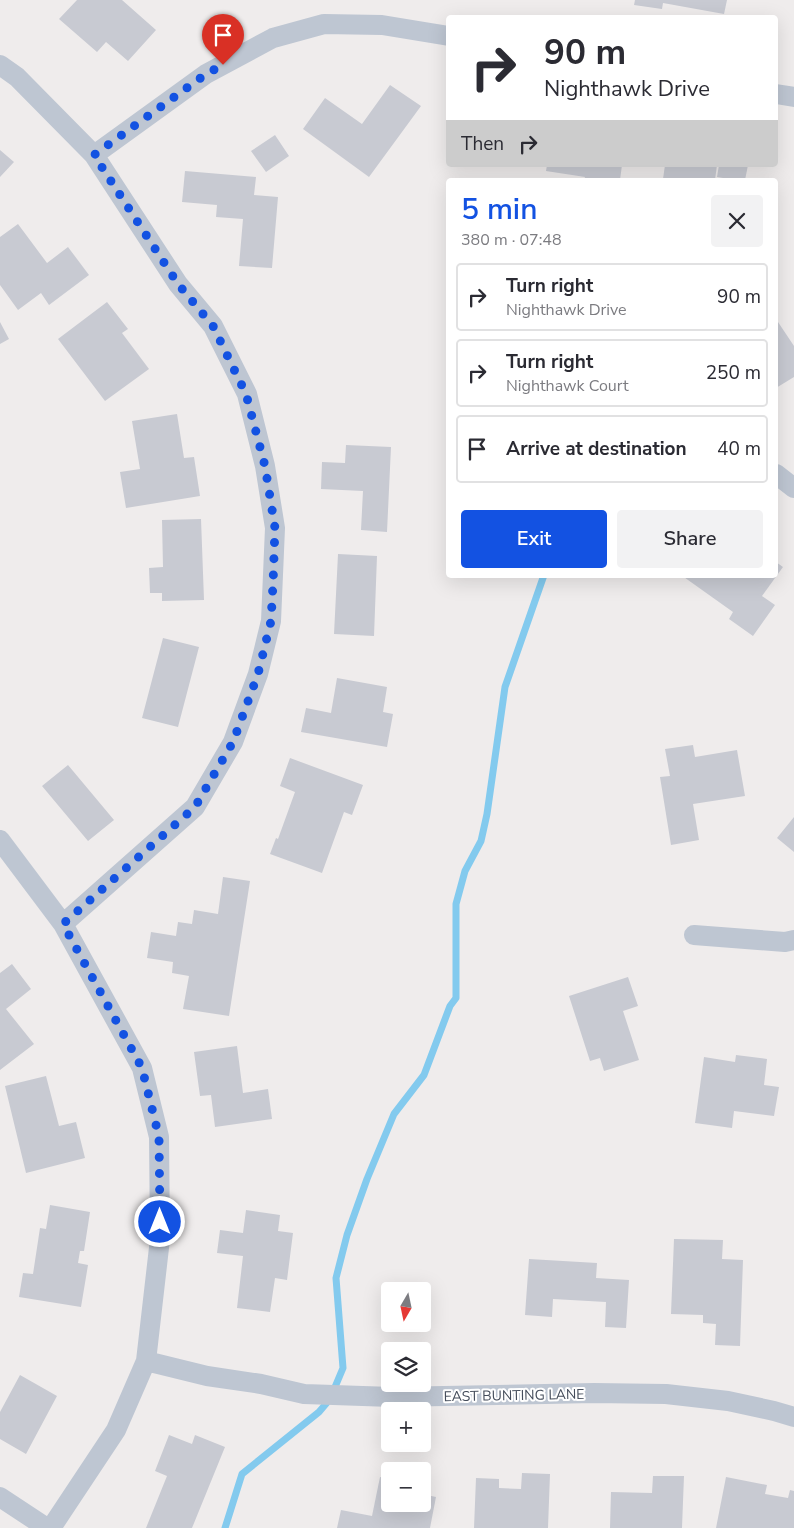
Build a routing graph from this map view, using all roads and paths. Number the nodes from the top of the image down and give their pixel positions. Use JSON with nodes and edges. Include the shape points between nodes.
{"nodes":[{"id":1,"x":446,"y":36,"type":"edge"},
{"id":2,"x":0,"y":64,"type":"edge"},
{"id":3,"x":778,"y":94,"type":"edge"},
{"id":4,"x":794,"y":97,"type":"edge"},
{"id":5,"x":94,"y":155,"type":"junction"},
{"id":6,"x":778,"y":476,"type":"edge"},
{"id":7,"x":794,"y":488,"type":"edge"},
{"id":8,"x":0,"y":840,"type":"edge"},
{"id":9,"x":63,"y":924,"type":"junction"},
{"id":10,"x":694,"y":935,"type":"dead end"},
{"id":11,"x":794,"y":940,"type":"edge"},
{"id":12,"x":146,"y":1361,"type":"junction"},
{"id":13,"x":794,"y":1417,"type":"edge"},
{"id":14,"x":0,"y":1497,"type":"edge"},
{"id":15,"x":47,"y":1528,"type":"edge"},
{"id":16,"x":51,"y":1528,"type":"edge"}],
"edges":[{"from":1,"to":5,"type":"street","via":[[382,25],[324,24],[273,38],[206,74]]},
{"from":2,"to":5,"type":"street"},
{"from":3,"to":4,"type":"street"},
{"from":5,"to":9,"type":"street","via":[[178,284],[213,326],[246,394],[265,466],[275,528],[273,584],[271,621],[258,674],[233,742],[195,807]]},
{"from":6,"to":7,"type":"street"},
{"from":8,"to":9,"type":"street"},
{"from":9,"to":12,"type":"street","via":[[142,1068],[159,1137],[160,1239]]},
{"from":10,"to":11,"type":"street"},
{"from":12,"to":13,"type":"street","name":"EAST BUNTING LANE","via":[[304,1394],[392,1397],[666,1394],[728,1401]]},
{"from":12,"to":16,"type":"street","via":[[116,1430]]},
{"from":14,"to":15,"type":"street"}]}
